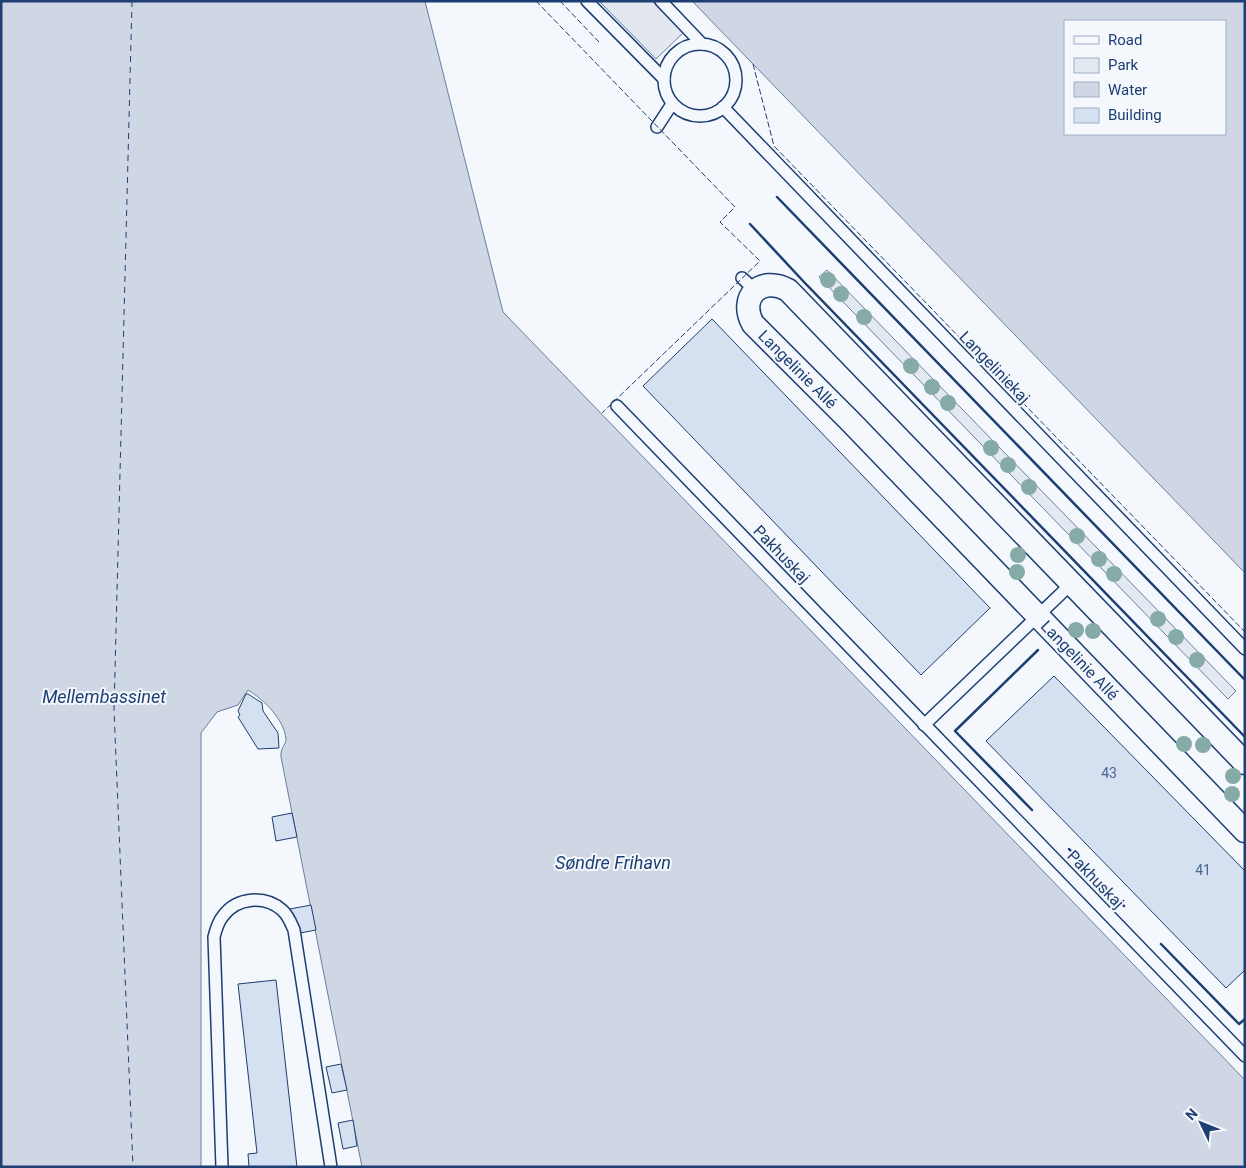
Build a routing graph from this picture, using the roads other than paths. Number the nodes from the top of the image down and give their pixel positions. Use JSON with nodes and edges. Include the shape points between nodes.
{"nodes":[{"id":1,"x":587,"y":1,"type":"edge"},
{"id":2,"x":661,"y":1,"type":"edge"},
{"id":3,"x":702,"y":44,"type":"junction"},
{"id":4,"x":664,"y":79,"type":"junction"},
{"id":5,"x":672,"y":104,"type":"junction"},
{"id":6,"x":723,"y":107,"type":"junction"},
{"id":7,"x":657,"y":127,"type":"dead end"},
{"id":8,"x":617,"y":406,"type":"dead end"},
{"id":9,"x":1071,"y":584,"type":"junction"},
{"id":10,"x":1038,"y":616,"type":"junction"},
{"id":11,"x":1245,"y":649,"type":"edge"},
{"id":12,"x":924,"y":725,"type":"junction"},
{"id":13,"x":1245,"y":763,"type":"edge"},
{"id":14,"x":1245,"y":832,"type":"edge"},
{"id":15,"x":1243,"y":1049,"type":"edge"},
{"id":16,"x":222,"y":1167,"type":"edge"},
{"id":17,"x":331,"y":1167,"type":"edge"}],
"edges":[{"from":1,"to":4,"type":"lane"},
{"from":2,"to":3,"type":"lane"},
{"from":3,"to":4,"type":"lane","via":[[675,54],[667,64]]},
{"from":3,"to":6,"type":"lane","via":[[722,52],[735,71],[736,84],[731,98]]},
{"from":4,"to":5,"type":"lane","via":[[665,91]]},
{"from":5,"to":6,"type":"lane","via":[[683,112],[700,116],[712,114]]},
{"from":5,"to":7,"type":"lane"},
{"from":6,"to":11,"type":"lane","name":"Langeliniekaj"},
{"from":8,"to":12,"type":"lane","name":"Pakhuskaj"},
{"from":9,"to":10,"type":"lane"},
{"from":9,"to":10,"type":"street","name":"Langelinie Allé","via":[[788,290],[781,286],[749,285],[752,295],[748,305],[749,318],[753,324]]},
{"from":9,"to":13,"type":"street","name":"Langelinie Allé"},
{"from":10,"to":12,"type":"lane"},
{"from":10,"to":14,"type":"street","name":"Langelinie Allé"},
{"from":12,"to":15,"type":"lane","name":"Pakhuskaj"},
{"from":16,"to":17,"type":"lane","via":[[214,937],[217,925],[228,910],[245,901],[258,900],[282,910],[294,930]]}]}
